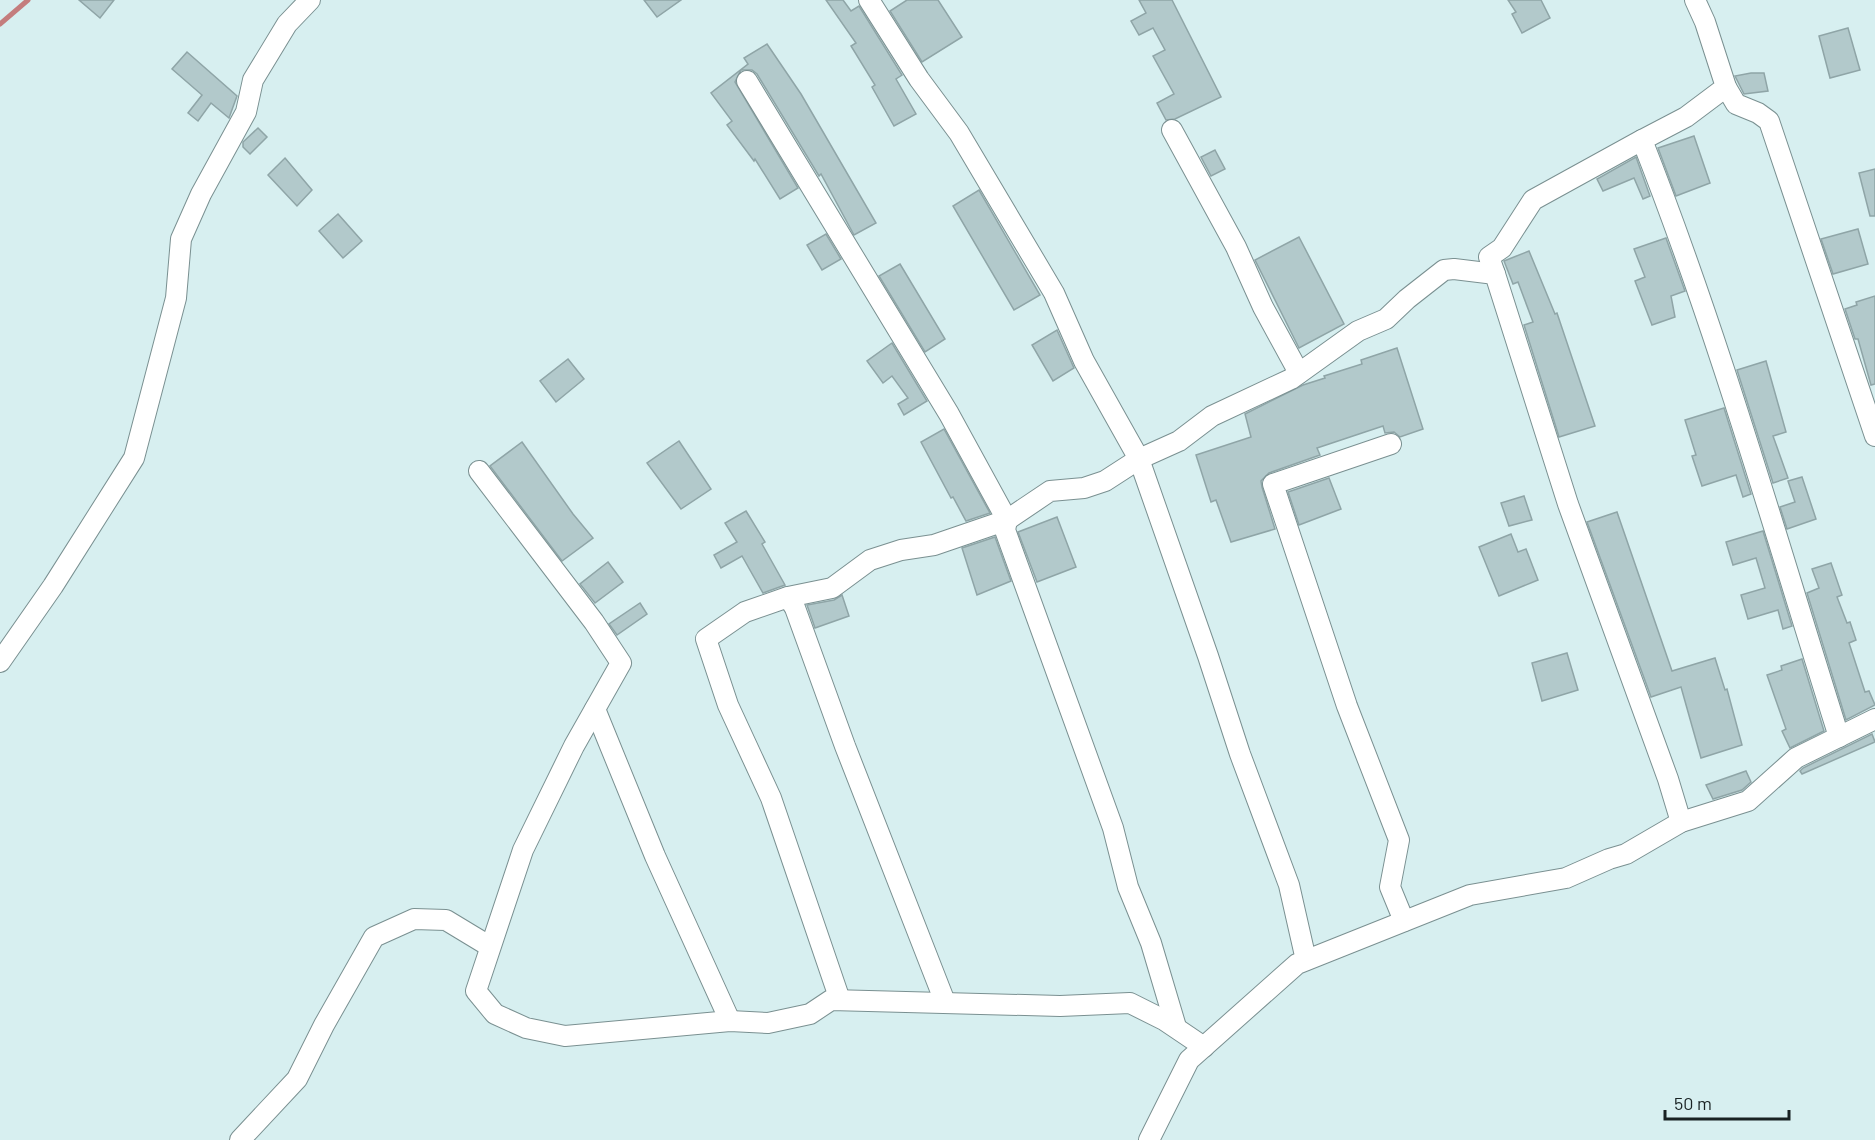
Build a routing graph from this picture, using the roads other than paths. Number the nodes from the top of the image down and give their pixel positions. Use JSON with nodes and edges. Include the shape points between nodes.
{"nodes":[{"id":1,"x":310,"y":0,"type":"edge"},
{"id":2,"x":869,"y":0,"type":"edge"},
{"id":3,"x":1695,"y":0,"type":"edge"},
{"id":4,"x":747,"y":81,"type":"dead end"},
{"id":5,"x":1726,"y":87,"type":"junction"},
{"id":6,"x":1172,"y":130,"type":"dead end"},
{"id":7,"x":1642,"y":140,"type":"junction"},
{"id":8,"x":1495,"y":274,"type":"junction"},
{"id":9,"x":1299,"y":373,"type":"junction"},
{"id":10,"x":1875,"y":436,"type":"edge"},
{"id":11,"x":1391,"y":444,"type":"dead end"},
{"id":12,"x":1139,"y":459,"type":"junction"},
{"id":13,"x":479,"y":471,"type":"dead end"},
{"id":14,"x":1007,"y":520,"type":"junction"},
{"id":15,"x":788,"y":597,"type":"junction"},
{"id":16,"x":0,"y":662,"type":"edge"},
{"id":17,"x":595,"y":708,"type":"junction"},
{"id":18,"x":1875,"y":719,"type":"edge"},
{"id":19,"x":1839,"y":738,"type":"junction"},
{"id":20,"x":1681,"y":822,"type":"junction"},
{"id":21,"x":1404,"y":921,"type":"junction"},
{"id":22,"x":489,"y":945,"type":"junction"},
{"id":23,"x":1306,"y":960,"type":"junction"},
{"id":24,"x":840,"y":1000,"type":"junction"},
{"id":25,"x":945,"y":1002,"type":"junction"},
{"id":26,"x":730,"y":1021,"type":"junction"},
{"id":27,"x":1176,"y":1027,"type":"junction"},
{"id":28,"x":1204,"y":1047,"type":"junction"},
{"id":29,"x":240,"y":1140,"type":"edge"},
{"id":30,"x":1149,"y":1140,"type":"edge"}],
"edges":[{"from":1,"to":16,"type":"street","via":[[287,24],[253,80],[246,112],[181,239],[176,298],[134,458]]},
{"from":2,"to":12,"type":"street","via":[[959,133],[1054,293],[1084,361]]},
{"from":3,"to":5,"type":"street"},
{"from":4,"to":14,"type":"street","via":[[949,414]]},
{"from":5,"to":7,"type":"street","via":[[1686,117]]},
{"from":5,"to":10,"type":"street","via":[[1736,104],[1769,121]]},
{"from":6,"to":9,"type":"street"},
{"from":7,"to":8,"type":"street","via":[[1533,200],[1502,248],[1489,257]]},
{"from":7,"to":19,"type":"street","via":[[1752,452]]},
{"from":8,"to":9,"type":"street","via":[[1444,270],[1386,319],[1358,331]]},
{"from":8,"to":20,"type":"street","via":[[1568,504]]},
{"from":9,"to":12,"type":"street","via":[[1212,416],[1179,441]]},
{"from":11,"to":21,"type":"street","via":[[1274,484],[1347,706],[1399,840],[1390,887]]},
{"from":12,"to":14,"type":"street","via":[[1105,481],[1083,488],[1050,490]]},
{"from":12,"to":23,"type":"street","via":[[1289,885]]},
{"from":13,"to":17,"type":"street","via":[[621,663]]},
{"from":14,"to":15,"type":"street","via":[[934,545],[870,560],[832,588]]},
{"from":14,"to":27,"type":"street","via":[[1005,530],[1097,783]]},
{"from":15,"to":24,"type":"street","via":[[745,612],[706,639],[728,705],[771,798]]},
{"from":15,"to":25,"type":"street"},
{"from":17,"to":22,"type":"street","via":[[523,850]]},
{"from":17,"to":26,"type":"street","via":[[655,856]]},
{"from":18,"to":19,"type":"street"},
{"from":19,"to":20,"type":"street","via":[[1796,758],[1748,801]]},
{"from":20,"to":21,"type":"street","via":[[1626,854],[1566,878],[1470,895]]},
{"from":21,"to":23,"type":"street"},
{"from":22,"to":26,"type":"street","via":[[476,991],[495,1014],[526,1028],[565,1036]]},
{"from":22,"to":29,"type":"street","via":[[446,920],[414,919],[374,937],[297,1079]]},
{"from":23,"to":28,"type":"street","via":[[1296,964]]},
{"from":24,"to":25,"type":"street"},
{"from":24,"to":26,"type":"street","via":[[831,1000],[810,1014],[768,1023]]},
{"from":25,"to":27,"type":"street","via":[[1060,1006],[1130,1003]]},
{"from":27,"to":28,"type":"street"},
{"from":28,"to":30,"type":"street","via":[[1189,1060]]}]}
